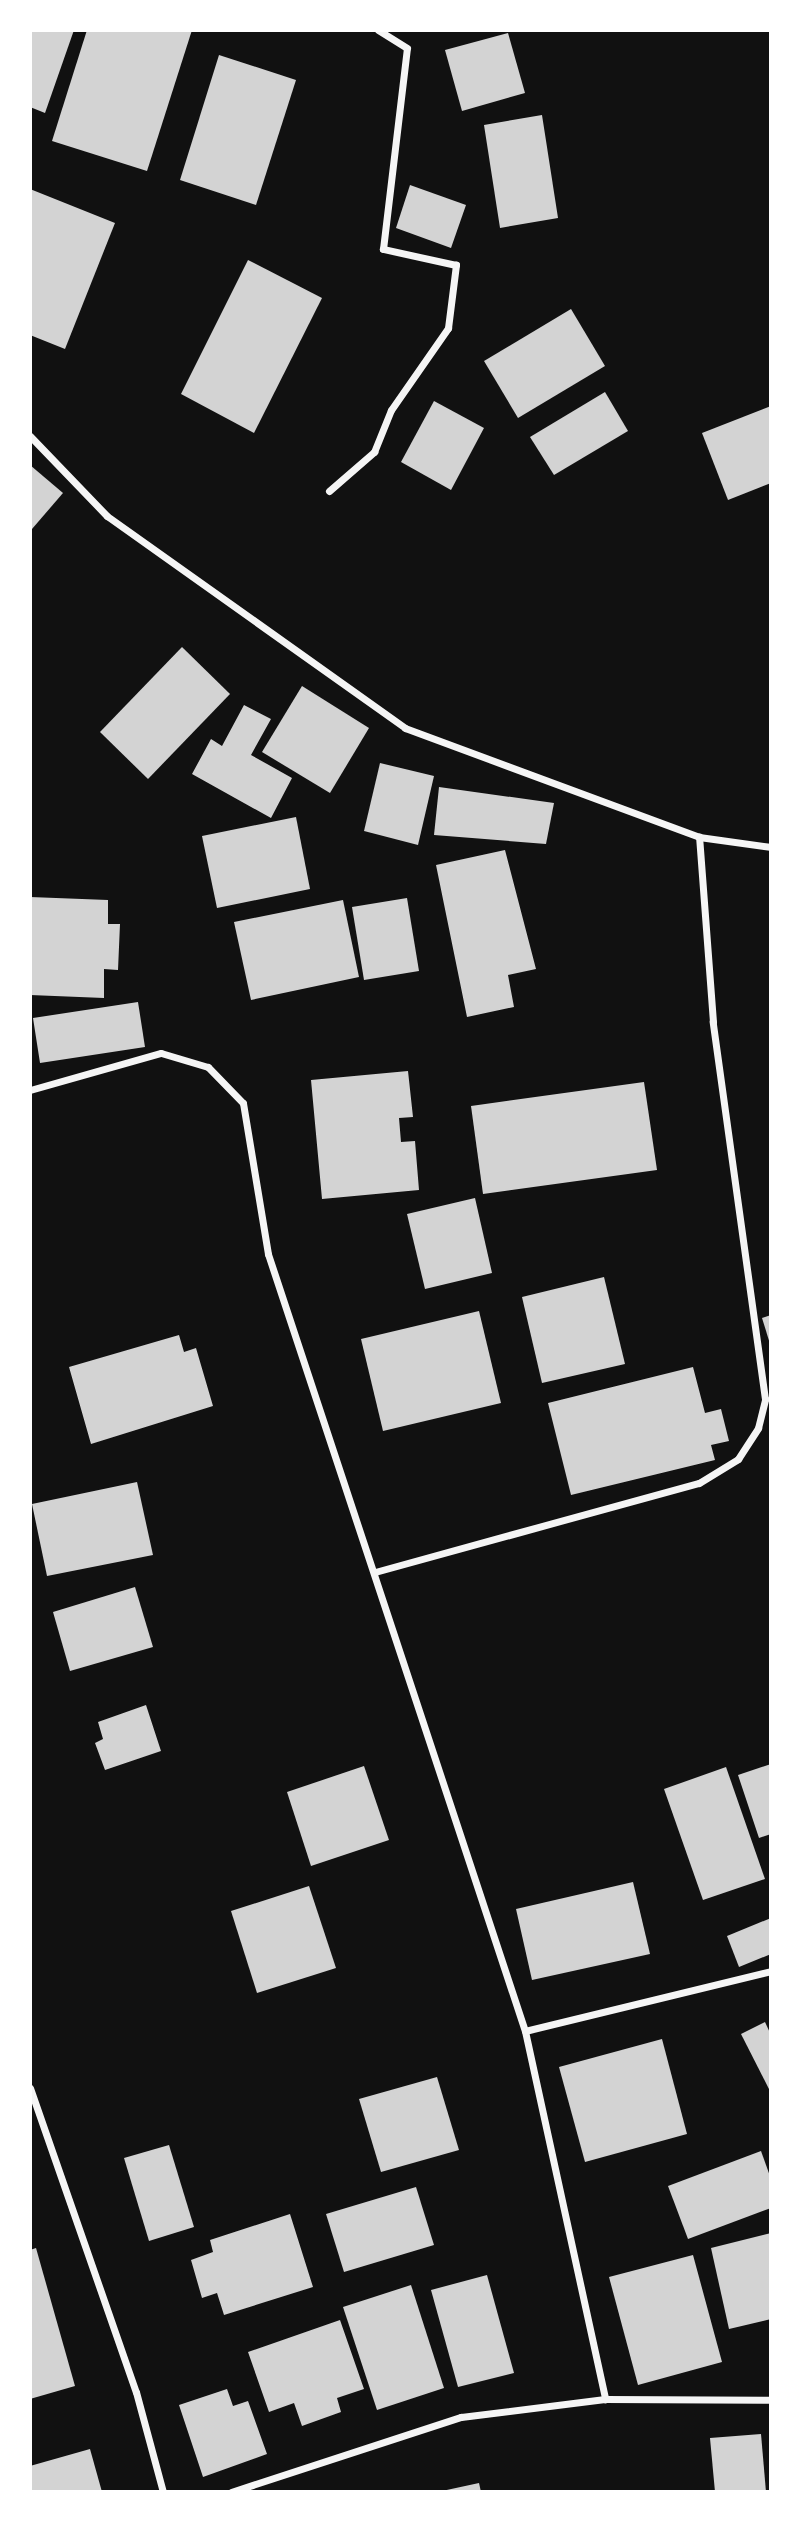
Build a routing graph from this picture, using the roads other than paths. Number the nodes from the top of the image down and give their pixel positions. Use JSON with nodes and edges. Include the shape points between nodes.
{"nodes":[{"id":1,"x":378,"y":30,"type":"edge"},
{"id":2,"x":30,"y":436,"type":"edge"},
{"id":3,"x":329,"y":491,"type":"dead end"},
{"id":4,"x":699,"y":837,"type":"junction"},
{"id":5,"x":771,"y":847,"type":"edge"},
{"id":6,"x":30,"y":1090,"type":"edge"},
{"id":7,"x":375,"y":1572,"type":"junction"},
{"id":8,"x":771,"y":1971,"type":"edge"},
{"id":9,"x":525,"y":2031,"type":"junction"},
{"id":10,"x":30,"y":2088,"type":"edge"},
{"id":11,"x":605,"y":2399,"type":"junction"},
{"id":12,"x":771,"y":2400,"type":"edge"},
{"id":13,"x":163,"y":2492,"type":"edge"},
{"id":14,"x":231,"y":2492,"type":"edge"}],
"edges":[{"from":1,"to":3,"type":"street","via":[[407,48],[383,249],[456,265],[448,328],[391,410],[374,452]]},
{"from":2,"to":4,"type":"street","via":[[107,516],[405,728]]},
{"from":4,"to":5,"type":"street"},
{"from":4,"to":7,"type":"street","via":[[713,1022],[765,1399],[758,1428],[738,1459],[699,1483]]},
{"from":6,"to":7,"type":"street","via":[[161,1053],[208,1067],[243,1103],[268,1254]]},
{"from":7,"to":9,"type":"street"},
{"from":8,"to":9,"type":"street"},
{"from":9,"to":11,"type":"street"},
{"from":10,"to":13,"type":"street","via":[[136,2392]]},
{"from":11,"to":12,"type":"street"},
{"from":11,"to":14,"type":"street","via":[[461,2417]]}]}
